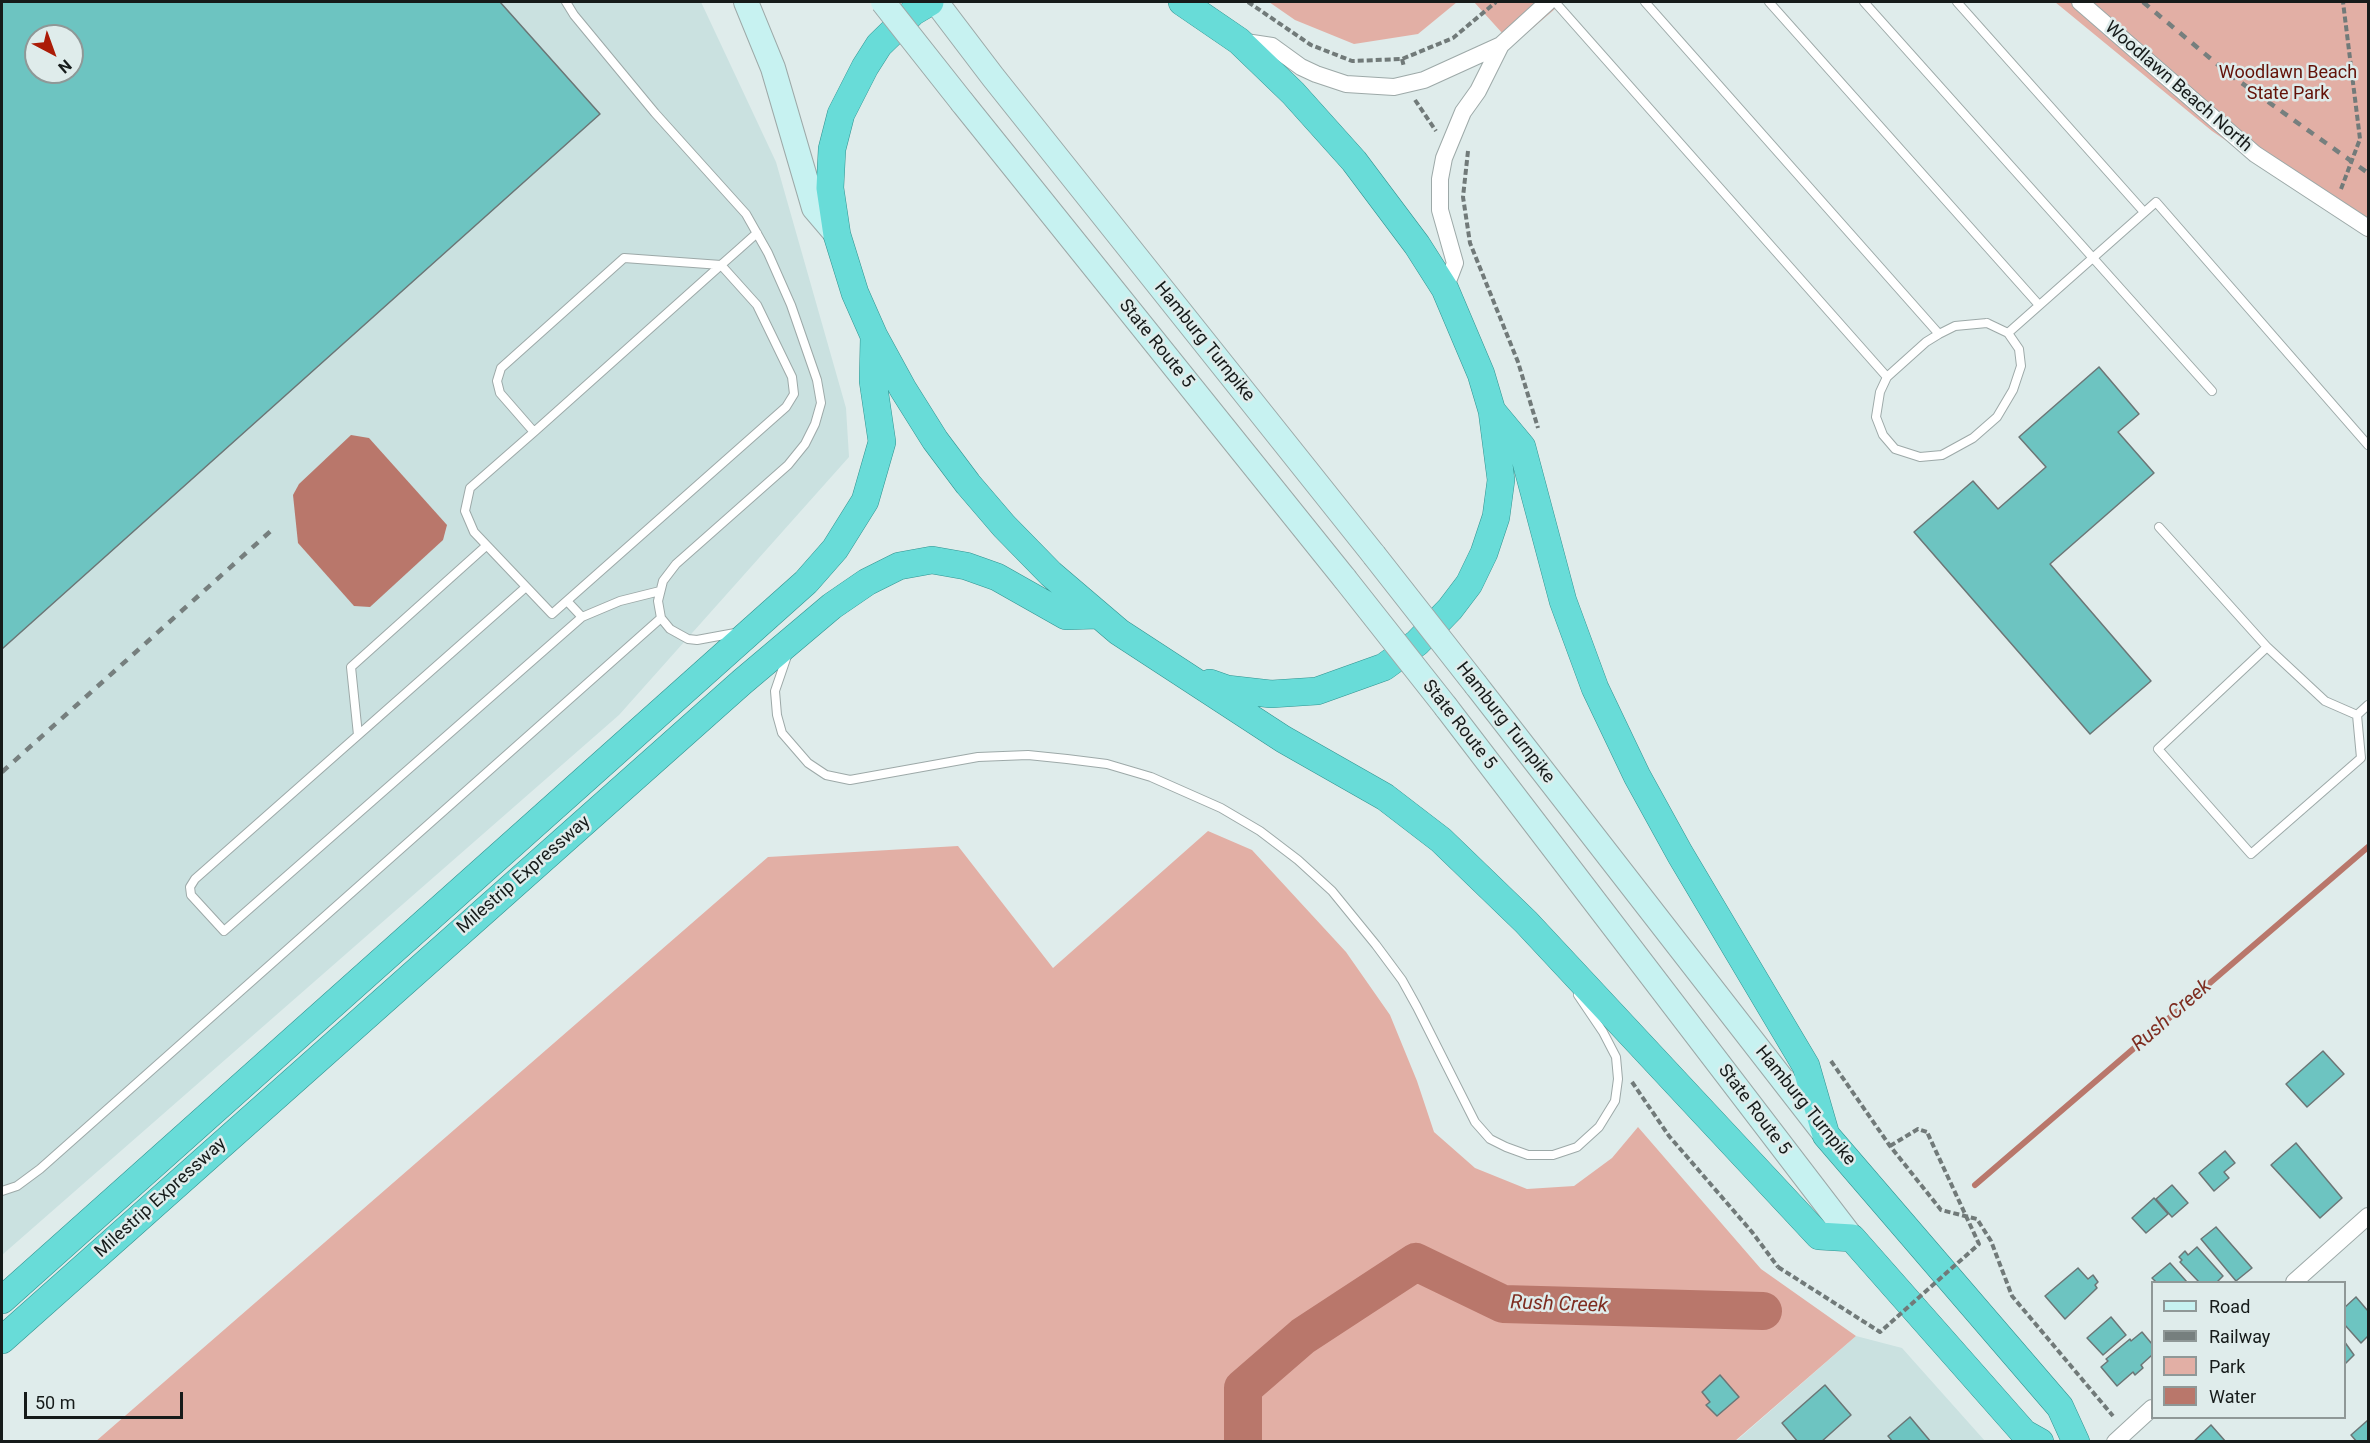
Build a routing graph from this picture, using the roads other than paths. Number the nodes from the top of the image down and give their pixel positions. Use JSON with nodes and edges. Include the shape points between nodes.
{"nodes":[{"id":1,"x":566,"y":2,"type":"edge"},
{"id":2,"x":746,"y":2,"type":"edge"},
{"id":3,"x":883,"y":2,"type":"edge"},
{"id":4,"x":930,"y":2,"type":"edge"},
{"id":5,"x":936,"y":2,"type":"edge"},
{"id":6,"x":1182,"y":2,"type":"edge"},
{"id":7,"x":1534,"y":2,"type":"edge"},
{"id":8,"x":1548,"y":2,"type":"edge"},
{"id":9,"x":1555,"y":2,"type":"edge"},
{"id":10,"x":1645,"y":2,"type":"edge"},
{"id":11,"x":1769,"y":2,"type":"edge"},
{"id":12,"x":1864,"y":2,"type":"edge"},
{"id":13,"x":1957,"y":2,"type":"edge"},
{"id":14,"x":2080,"y":2,"type":"edge"},
{"id":15,"x":1529,"y":18,"type":"junction"},
{"id":16,"x":1239,"y":41,"type":"junction"},
{"id":17,"x":1501,"y":45,"type":"junction"},
{"id":18,"x":2144,"y":212,"type":"junction"},
{"id":19,"x":2368,"y":228,"type":"edge"},
{"id":20,"x":757,"y":233,"type":"junction"},
{"id":21,"x":837,"y":235,"type":"junction"},
{"id":22,"x":2092,"y":258,"type":"junction"},
{"id":23,"x":721,"y":265,"type":"junction"},
{"id":24,"x":1445,"y":289,"type":"junction"},
{"id":25,"x":2039,"y":305,"type":"junction"},
{"id":26,"x":2008,"y":333,"type":"junction"},
{"id":27,"x":1939,"y":334,"type":"junction"},
{"id":28,"x":874,"y":336,"type":"junction"},
{"id":29,"x":1887,"y":377,"type":"junction"},
{"id":30,"x":2212,"y":391,"type":"dead end"},
{"id":31,"x":1492,"y":411,"type":"junction"},
{"id":32,"x":534,"y":432,"type":"junction"},
{"id":33,"x":2368,"y":445,"type":"edge"},
{"id":34,"x":2159,"y":527,"type":"dead end"},
{"id":35,"x":486,"y":546,"type":"junction"},
{"id":36,"x":526,"y":586,"type":"junction"},
{"id":37,"x":660,"y":591,"type":"junction"},
{"id":38,"x":567,"y":601,"type":"junction"},
{"id":39,"x":1098,"y":615,"type":"junction"},
{"id":40,"x":582,"y":617,"type":"junction"},
{"id":41,"x":661,"y":618,"type":"junction"},
{"id":42,"x":760,"y":625,"type":"junction"},
{"id":43,"x":800,"y":632,"type":"junction"},
{"id":44,"x":2267,"y":647,"type":"junction"},
{"id":45,"x":1180,"y":671,"type":"junction"},
{"id":46,"x":2368,"y":705,"type":"edge"},
{"id":47,"x":2357,"y":715,"type":"junction"},
{"id":48,"x":358,"y":735,"type":"junction"},
{"id":49,"x":1526,"y":922,"type":"junction"},
{"id":50,"x":1565,"y":977,"type":"dead end"},
{"id":51,"x":1571,"y":986,"type":"dead end"},
{"id":52,"x":1826,"y":1135,"type":"junction"},
{"id":53,"x":2,"y":1191,"type":"edge"},
{"id":54,"x":2368,"y":1216,"type":"edge"},
{"id":55,"x":1852,"y":1238,"type":"junction"},
{"id":56,"x":2295,"y":1281,"type":"edge"},
{"id":57,"x":2,"y":1300,"type":"edge"},
{"id":58,"x":2,"y":1340,"type":"edge"},
{"id":59,"x":2151,"y":1409,"type":"edge"},
{"id":60,"x":2040,"y":1442,"type":"edge"},
{"id":61,"x":2076,"y":1442,"type":"edge"},
{"id":62,"x":2115,"y":1442,"type":"edge"}],
"edges":[{"from":1,"to":20,"type":"lane","via":[[656,113],[746,214]]},
{"from":2,"to":21,"type":"main road","via":[[773,68],[814,208]]},
{"from":3,"to":55,"type":"main road","name":"State Route 5","bridge":true,"via":[[1446,707]]},
{"from":4,"to":21,"type":"highway","via":[[913,12],[879,45],[841,114],[832,149],[830,188]]},
{"from":5,"to":52,"type":"main road","name":"Hamburg Turnpike","bridge":true},
{"from":6,"to":16,"type":"highway"},
{"from":7,"to":15,"type":"lane"},
{"from":8,"to":15,"type":"street"},
{"from":9,"to":29,"type":"lane"},
{"from":10,"to":27,"type":"lane"},
{"from":11,"to":25,"type":"lane"},
{"from":12,"to":22,"type":"lane"},
{"from":13,"to":18,"type":"lane"},
{"from":14,"to":19,"type":"street","name":"Woodlawn Beach North","via":[[2255,154]]},
{"from":15,"to":17,"type":"street"},
{"from":16,"to":17,"type":"street","via":[[1272,46],[1301,67],[1346,84],[1394,87],[1424,80]]},
{"from":16,"to":24,"type":"highway","via":[[1293,93],[1354,161],[1402,223]]},
{"from":17,"to":24,"type":"street","via":[[1478,91],[1462,112],[1442,168],[1440,210],[1455,263]]},
{"from":18,"to":22,"type":"lane"},
{"from":18,"to":33,"type":"lane","via":[[2156,202]]},
{"from":20,"to":23,"type":"lane"},
{"from":20,"to":37,"type":"lane","via":[[791,304],[821,403],[805,444],[788,465],[676,564]]},
{"from":21,"to":28,"type":"highway"},
{"from":22,"to":25,"type":"lane"},
{"from":22,"to":30,"type":"lane"},
{"from":23,"to":32,"type":"lane"},
{"from":23,"to":32,"type":"lane","via":[[624,258],[501,368],[497,381],[500,393]]},
{"from":23,"to":38,"type":"lane","via":[[757,305],[792,377],[794,394],[786,407]]},
{"from":24,"to":31,"type":"highway","via":[[1481,374]]},
{"from":25,"to":26,"type":"lane"},
{"from":26,"to":27,"type":"lane","via":[[1987,323],[1955,326]]},
{"from":26,"to":29,"type":"lane","via":[[2019,350],[2021,366],[2013,390],[1997,417],[1972,438],[1942,455],[1920,457],[1895,449],[1883,435],[1876,417]]},
{"from":27,"to":29,"type":"lane"},
{"from":28,"to":39,"type":"highway","via":[[935,440],[968,484],[1051,574]]},
{"from":28,"to":42,"type":"highway","name":"Milestrip Expressway","via":[[873,381],[882,442],[865,501],[835,549]]},
{"from":31,"to":45,"type":"highway","via":[[1501,480],[1496,517],[1469,584],[1418,643],[1384,667],[1317,691],[1271,694],[1227,690]]},
{"from":31,"to":52,"type":"highway","via":[[1522,447],[1563,601],[1595,688],[1680,854],[1806,1066]]},
{"from":32,"to":35,"type":"lane","via":[[470,488],[465,511],[474,532]]},
{"from":34,"to":44,"type":"lane"},
{"from":35,"to":36,"type":"lane"},
{"from":35,"to":48,"type":"lane","via":[[351,667]]},
{"from":36,"to":38,"type":"lane","via":[[552,614]]},
{"from":36,"to":48,"type":"lane"},
{"from":37,"to":40,"type":"lane","via":[[620,601]]},
{"from":37,"to":41,"type":"lane"},
{"from":38,"to":40,"type":"lane"},
{"from":39,"to":43,"type":"highway","name":"Milestrip Expressway","via":[[1066,616],[998,577],[932,560],[899,566],[867,582]]},
{"from":39,"to":45,"type":"highway"},
{"from":40,"to":48,"type":"lane","via":[[224,931],[191,895],[195,879]]},
{"from":41,"to":42,"type":"lane","via":[[670,629],[697,640],[725,637]]},
{"from":41,"to":53,"type":"lane","via":[[40,1169],[17,1186]]},
{"from":42,"to":57,"type":"highway","name":"Milestrip Expressway"},
{"from":43,"to":51,"type":"lane","via":[[783,664],[775,691],[777,715],[782,733],[793,747],[826,775],[850,780],[978,758],[1028,755],[1107,764],[1151,777],[1221,808],[1260,831],[1332,891],[1383,954],[1417,1007],[1475,1122],[1490,1139],[1528,1155],[1553,1155],[1577,1147],[1599,1128],[1615,1101],[1616,1057]]},
{"from":43,"to":58,"type":"highway","name":"Milestrip Expressway"},
{"from":44,"to":47,"type":"lane","via":[[2325,702]]},
{"from":44,"to":47,"type":"lane","via":[[2158,749],[2251,855],[2361,758]]},
{"from":45,"to":49,"type":"highway","via":[[1416,819]]},
{"from":46,"to":47,"type":"lane"},
{"from":49,"to":50,"type":"lane"},
{"from":49,"to":55,"type":"highway","via":[[1819,1236]]},
{"from":52,"to":61,"type":"highway","name":"Hamburg Turnpike","via":[[2060,1407]]},
{"from":54,"to":56,"type":"street"},
{"from":55,"to":60,"type":"highway","name":"State Route 5","via":[[2024,1433]]},
{"from":59,"to":62,"type":"street"}]}
